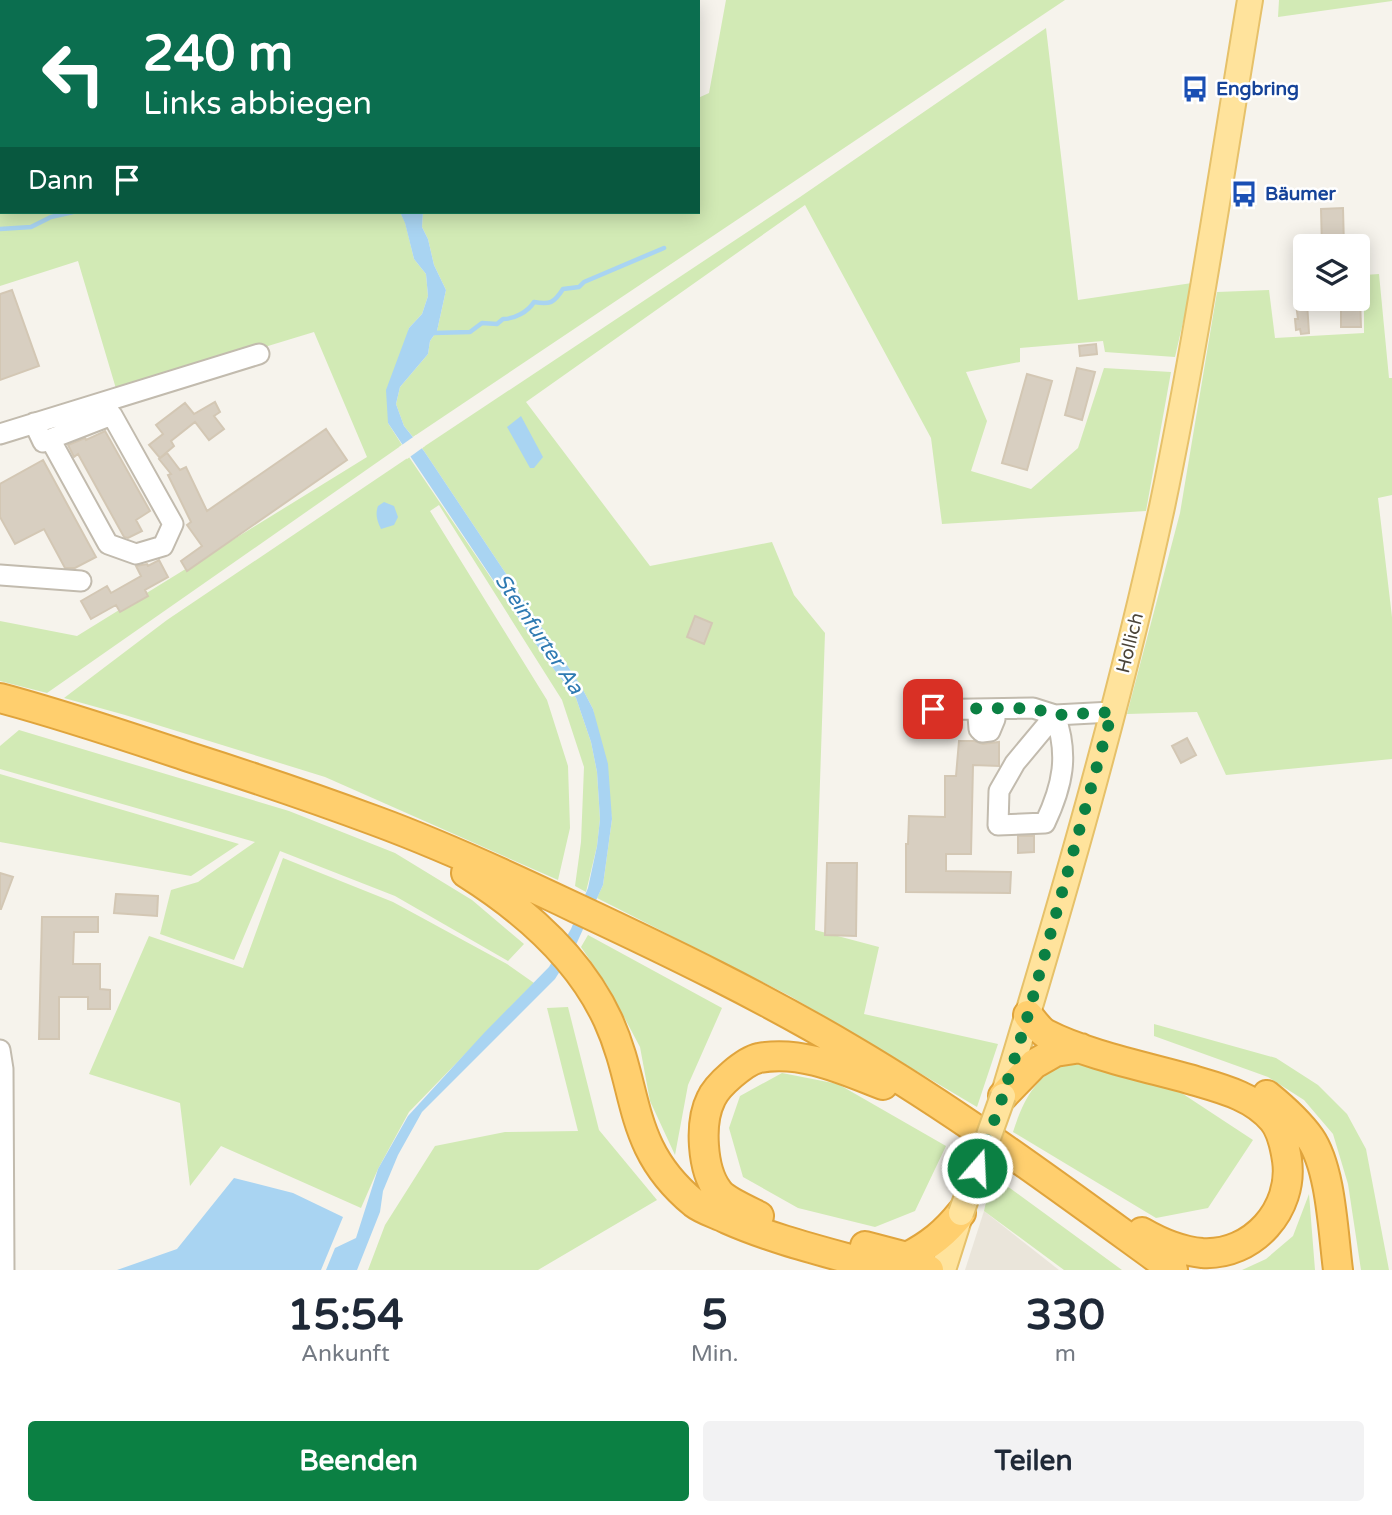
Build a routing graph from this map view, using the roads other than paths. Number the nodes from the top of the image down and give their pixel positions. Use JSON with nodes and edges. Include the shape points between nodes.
{"nodes":[{"id":1,"x":1250,"y":0,"type":"edge"},
{"id":2,"x":259,"y":354,"type":"dead end"},
{"id":3,"x":34,"y":423,"type":"junction"},
{"id":4,"x":0,"y":434,"type":"edge"},
{"id":5,"x":50,"y":439,"type":"junction"},
{"id":6,"x":0,"y":575,"type":"edge"},
{"id":7,"x":81,"y":581,"type":"dead end"},
{"id":8,"x":9,"y":700,"type":"edge"},
{"id":9,"x":915,"y":710,"type":"dead end"},
{"id":10,"x":1112,"y":712,"type":"junction"},
{"id":11,"x":1055,"y":715,"type":"junction"},
{"id":12,"x":533,"y":902,"type":"junction"},
{"id":13,"x":621,"y":929,"type":"junction"},
{"id":14,"x":1028,"y":1015,"type":"junction"},
{"id":15,"x":1081,"y":1048,"type":"junction"},
{"id":16,"x":0,"y":1050,"type":"edge"},
{"id":17,"x":883,"y":1085,"type":"junction"},
{"id":18,"x":1003,"y":1096,"type":"junction"},
{"id":19,"x":1065,"y":1192,"type":"junction"},
{"id":20,"x":961,"y":1213,"type":"junction"},
{"id":21,"x":908,"y":1266,"type":"edge"},
{"id":22,"x":4,"y":1270,"type":"edge"},
{"id":23,"x":943,"y":1270,"type":"edge"},
{"id":24,"x":1153,"y":1270,"type":"edge"},
{"id":25,"x":1173,"y":1270,"type":"edge"},
{"id":26,"x":1338,"y":1270,"type":"edge"}],
"edges":[{"from":1,"to":10,"type":"main road","name":"Hollich","via":[[1206,280],[1162,504]]},
{"from":2,"to":3,"type":"street"},
{"from":3,"to":4,"type":"street"},
{"from":3,"to":5,"type":"street","via":[[43,442]]},
{"from":5,"to":5,"type":"street","via":[[112,415],[173,524],[163,546],[136,554],[108,544]]},
{"from":6,"to":7,"type":"street"},
{"from":8,"to":12,"type":"highway","via":[[379,822],[469,874]]},
{"from":9,"to":11,"type":"street","via":[[1033,708]]},
{"from":10,"to":11,"type":"street"},
{"from":10,"to":14,"type":"main road","name":"Hollich"},
{"from":11,"to":11,"type":"street","via":[[1063,762],[1058,796],[1045,823],[998,825],[999,791],[1015,763]]},
{"from":12,"to":13,"type":"highway"},
{"from":12,"to":21,"type":"highway","via":[[608,1021],[645,1143],[663,1173],[696,1205],[757,1232]]},
{"from":13,"to":17,"type":"highway"},
{"from":13,"to":19,"type":"highway","via":[[738,985],[853,1050]]},
{"from":14,"to":15,"type":"highway","via":[[1044,1033]]},
{"from":14,"to":18,"type":"main road","name":"Hollich"},
{"from":14,"to":26,"type":"highway","via":[[1267,1095],[1293,1117],[1321,1159]]},
{"from":15,"to":18,"type":"highway","via":[[1055,1052],[1034,1064]]},
{"from":15,"to":19,"type":"highway","via":[[1235,1093],[1260,1106],[1276,1123],[1285,1145],[1287,1188],[1282,1205],[1258,1234],[1205,1253],[1161,1243]]},
{"from":16,"to":22,"type":"street"},
{"from":17,"to":21,"type":"highway","via":[[791,1056],[757,1059],[733,1073],[711,1098],[704,1128],[704,1160],[718,1192],[758,1216]]},
{"from":17,"to":24,"type":"highway","via":[[1063,1204]]},
{"from":18,"to":20,"type":"main road","name":"Hollich","bridge":true},
{"from":19,"to":25,"type":"highway"},
{"from":20,"to":21,"type":"highway"},
{"from":20,"to":23,"type":"main road","name":"Hollich"}]}
